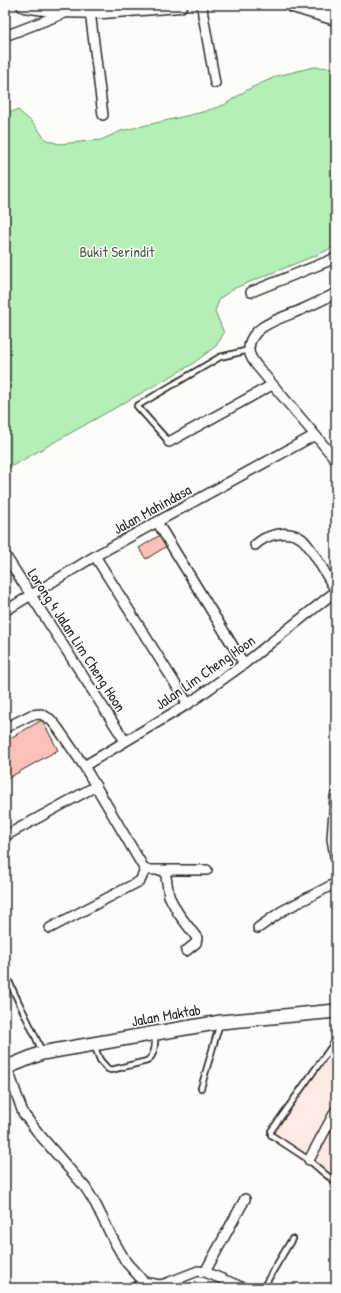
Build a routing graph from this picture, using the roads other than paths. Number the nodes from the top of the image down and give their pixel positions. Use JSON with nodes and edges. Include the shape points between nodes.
{"nodes":[{"id":1,"x":24,"y":5,"type":"edge"},
{"id":2,"x":180,"y":5,"type":"edge"},
{"id":3,"x":202,"y":5,"type":"edge"},
{"id":4,"x":293,"y":5,"type":"edge"},
{"id":5,"x":72,"y":10,"type":"junction"},
{"id":6,"x":90,"y":11,"type":"junction"},
{"id":7,"x":336,"y":18,"type":"edge"},
{"id":8,"x":5,"y":36,"type":"edge"},
{"id":9,"x":215,"y":83,"type":"dead end"},
{"id":10,"x":103,"y":115,"type":"dead end"},
{"id":11,"x":336,"y":258,"type":"edge"},
{"id":12,"x":251,"y":292,"type":"dead end"},
{"id":13,"x":334,"y":296,"type":"edge"},
{"id":14,"x":249,"y":350,"type":"junction"},
{"id":15,"x":272,"y":384,"type":"junction"},
{"id":16,"x":315,"y":435,"type":"junction"},
{"id":17,"x":169,"y":442,"type":"joint"},
{"id":18,"x":336,"y":460,"type":"edge"},
{"id":19,"x":157,"y":522,"type":"junction"},
{"id":20,"x":255,"y":545,"type":"dead end"},
{"id":21,"x":5,"y":555,"type":"edge"},
{"id":22,"x":96,"y":556,"type":"junction"},
{"id":23,"x":336,"y":591,"type":"edge"},
{"id":24,"x":30,"y":595,"type":"junction"},
{"id":25,"x":5,"y":611,"type":"edge"},
{"id":26,"x":244,"y":664,"type":"junction"},
{"id":27,"x":188,"y":704,"type":"junction"},
{"id":28,"x":5,"y":728,"type":"edge"},
{"id":29,"x":125,"y":741,"type":"junction"},
{"id":30,"x":84,"y":766,"type":"junction"},
{"id":31,"x":96,"y":786,"type":"junction"},
{"id":32,"x":336,"y":797,"type":"edge"},
{"id":33,"x":5,"y":836,"type":"edge"},
{"id":34,"x":336,"y":856,"type":"edge"},
{"id":35,"x":145,"y":870,"type":"junction"},
{"id":36,"x":165,"y":870,"type":"junction"},
{"id":37,"x":207,"y":870,"type":"dead end"},
{"id":38,"x":336,"y":883,"type":"edge"},
{"id":39,"x":50,"y":928,"type":"dead end"},
{"id":40,"x":258,"y":928,"type":"dead end"},
{"id":41,"x":186,"y":951,"type":"dead end"},
{"id":42,"x":9,"y":981,"type":"dead end"},
{"id":43,"x":336,"y":1004,"type":"edge"},
{"id":44,"x":330,"y":1012,"type":"edge"},
{"id":45,"x":221,"y":1022,"type":"junction"},
{"id":46,"x":156,"y":1033,"type":"junction"},
{"id":47,"x":336,"y":1043,"type":"edge"},
{"id":48,"x":94,"y":1044,"type":"junction"},
{"id":49,"x":42,"y":1054,"type":"junction"},
{"id":50,"x":6,"y":1068,"type":"edge"},
{"id":51,"x":201,"y":1088,"type":"dead end"},
{"id":52,"x":336,"y":1110,"type":"edge"},
{"id":53,"x":309,"y":1160,"type":"junction"},
{"id":54,"x":336,"y":1182,"type":"edge"},
{"id":55,"x":245,"y":1199,"type":"dead end"},
{"id":56,"x":292,"y":1239,"type":"dead end"},
{"id":57,"x":205,"y":1272,"type":"junction"},
{"id":58,"x":144,"y":1282,"type":"junction"},
{"id":59,"x":135,"y":1288,"type":"edge"},
{"id":60,"x":244,"y":1288,"type":"edge"},
{"id":61,"x":262,"y":1288,"type":"edge"}],
"edges":[{"from":1,"to":5,"type":"main road"},
{"from":2,"to":6,"type":"main road"},
{"from":3,"to":9,"type":"street"},
{"from":4,"to":7,"type":"main road"},
{"from":5,"to":6,"type":"main road"},
{"from":5,"to":8,"type":"street"},
{"from":6,"to":10,"type":"street"},
{"from":11,"to":12,"type":"street"},
{"from":13,"to":14,"type":"street","via":[[263,326],[250,342]]},
{"from":14,"to":15,"type":"street","via":[[257,366]]},
{"from":14,"to":17,"type":"lane","via":[[220,357],[137,406]]},
{"from":15,"to":16,"type":"street"},
{"from":15,"to":17,"type":"street"},
{"from":16,"to":18,"type":"street"},
{"from":16,"to":19,"type":"street","name":"Jalan Mahindasa"},
{"from":19,"to":22,"type":"street","name":"Jalan Mahindasa"},
{"from":19,"to":26,"type":"street"},
{"from":20,"to":23,"type":"street","via":[[267,537],[278,534],[290,534],[301,539]]},
{"from":21,"to":24,"type":"street","name":"Lorong 4 Jalan Lim Cheng Hoon"},
{"from":22,"to":24,"type":"street","name":"Jalan Mahindasa"},
{"from":22,"to":27,"type":"street"},
{"from":23,"to":26,"type":"street","name":"Jalan Lim Cheng Hoon"},
{"from":24,"to":25,"type":"street","name":"Jalan Mahindasa"},
{"from":24,"to":29,"type":"street","name":"Lorong 4 Jalan Lim Cheng Hoon"},
{"from":26,"to":27,"type":"street","name":"Jalan Lim Cheng Hoon"},
{"from":27,"to":29,"type":"street","name":"Jalan Lim Cheng Hoon"},
{"from":28,"to":30,"type":"street","via":[[31,715],[41,714],[57,727]]},
{"from":29,"to":30,"type":"street","name":"Jalan Lim Cheng Hoon"},
{"from":30,"to":31,"type":"street"},
{"from":31,"to":33,"type":"street"},
{"from":31,"to":35,"type":"street"},
{"from":32,"to":34,"type":"street","via":[[332,839]]},
{"from":35,"to":36,"type":"street"},
{"from":35,"to":39,"type":"street","via":[[140,881]]},
{"from":36,"to":37,"type":"street"},
{"from":36,"to":41,"type":"street","via":[[168,896],[197,938],[196,943]]},
{"from":38,"to":40,"type":"street","via":[[282,911]]},
{"from":42,"to":49,"type":"lane","via":[[33,1029]]},
{"from":43,"to":44,"type":"main road"},
{"from":44,"to":45,"type":"main road","name":"Jalan Maktab"},
{"from":45,"to":46,"type":"main road","name":"Jalan Maktab"},
{"from":45,"to":51,"type":"lane"},
{"from":46,"to":48,"type":"main road","name":"Jalan Maktab"},
{"from":46,"to":48,"type":"lane","via":[[152,1058],[111,1070],[100,1060]]},
{"from":47,"to":53,"type":"lane","via":[[270,1131],[271,1135]]},
{"from":48,"to":49,"type":"main road","name":"Jalan Maktab"},
{"from":49,"to":50,"type":"main road","name":"Jalan Maktab"},
{"from":50,"to":58,"type":"street","via":[[23,1113],[85,1187],[126,1262]]},
{"from":52,"to":53,"type":"street"},
{"from":53,"to":54,"type":"lane"},
{"from":55,"to":57,"type":"street"},
{"from":56,"to":61,"type":"lane"},
{"from":57,"to":58,"type":"street","via":[[198,1271],[167,1283]]},
{"from":57,"to":60,"type":"street"},
{"from":58,"to":59,"type":"street"}]}
